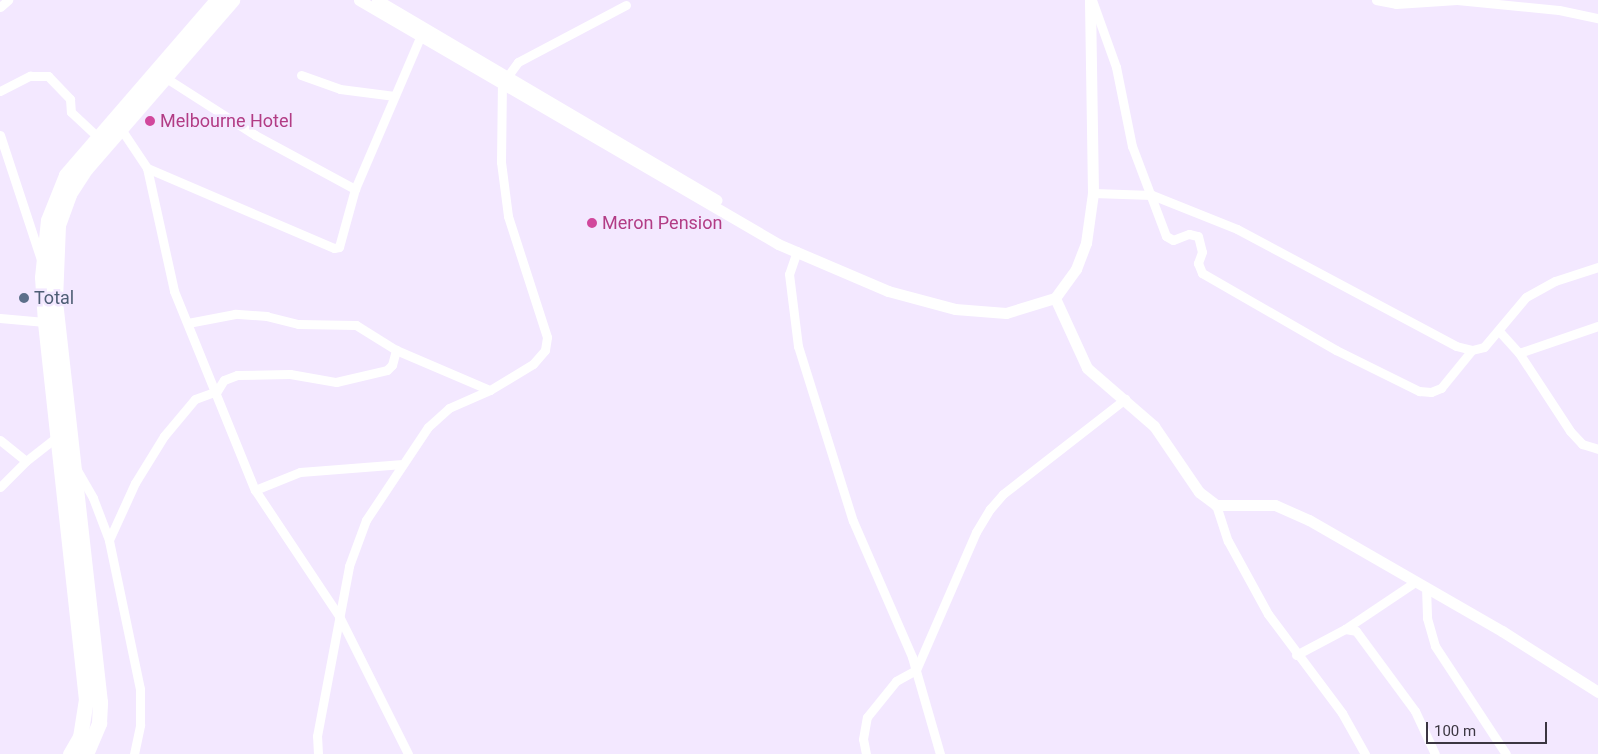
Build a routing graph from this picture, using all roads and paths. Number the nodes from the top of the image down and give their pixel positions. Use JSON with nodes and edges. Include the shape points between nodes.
{"nodes":[{"id":1,"x":8,"y":0,"type":"edge"},
{"id":2,"x":217,"y":0,"type":"edge"},
{"id":3,"x":232,"y":0,"type":"edge"},
{"id":4,"x":359,"y":0,"type":"edge"},
{"id":5,"x":376,"y":0,"type":"edge"},
{"id":6,"x":1091,"y":0,"type":"edge"},
{"id":7,"x":1376,"y":0,"type":"edge"},
{"id":8,"x":1457,"y":0,"type":"edge"},
{"id":9,"x":626,"y":5,"type":"dead end"},
{"id":10,"x":0,"y":7,"type":"edge"},
{"id":11,"x":1598,"y":18,"type":"edge"},
{"id":12,"x":422,"y":32,"type":"junction"},
{"id":13,"x":301,"y":75,"type":"dead end"},
{"id":14,"x":166,"y":78,"type":"junction"},
{"id":15,"x":504,"y":79,"type":"junction"},
{"id":16,"x":0,"y":91,"type":"edge"},
{"id":17,"x":395,"y":96,"type":"junction"},
{"id":18,"x":117,"y":123,"type":"junction"},
{"id":19,"x":0,"y":135,"type":"edge"},
{"id":20,"x":98,"y":137,"type":"junction"},
{"id":21,"x":146,"y":168,"type":"junction"},
{"id":22,"x":355,"y":189,"type":"junction"},
{"id":23,"x":1093,"y":193,"type":"junction"},
{"id":24,"x":1152,"y":195,"type":"junction"},
{"id":25,"x":793,"y":249,"type":"junction"},
{"id":26,"x":1598,"y":267,"type":"edge"},
{"id":27,"x":48,"y":270,"type":"junction"},
{"id":28,"x":1055,"y":298,"type":"junction"},
{"id":29,"x":0,"y":318,"type":"edge"},
{"id":30,"x":45,"y":322,"type":"junction"},
{"id":31,"x":188,"y":323,"type":"junction"},
{"id":32,"x":1598,"y":326,"type":"edge"},
{"id":33,"x":1499,"y":331,"type":"junction"},
{"id":34,"x":396,"y":350,"type":"junction"},
{"id":35,"x":1472,"y":350,"type":"junction"},
{"id":36,"x":1519,"y":353,"type":"junction"},
{"id":37,"x":490,"y":390,"type":"junction"},
{"id":38,"x":217,"y":391,"type":"junction"},
{"id":39,"x":1125,"y":399,"type":"junction"},
{"id":40,"x":64,"y":431,"type":"junction"},
{"id":41,"x":0,"y":440,"type":"edge"},
{"id":42,"x":1598,"y":449,"type":"edge"},
{"id":43,"x":26,"y":462,"type":"junction"},
{"id":44,"x":73,"y":464,"type":"junction"},
{"id":45,"x":403,"y":464,"type":"junction"},
{"id":46,"x":0,"y":487,"type":"edge"},
{"id":47,"x":255,"y":490,"type":"junction"},
{"id":48,"x":1216,"y":505,"type":"junction"},
{"id":49,"x":109,"y":540,"type":"junction"},
{"id":50,"x":1420,"y":585,"type":"junction"},
{"id":51,"x":339,"y":616,"type":"junction"},
{"id":52,"x":1346,"y":629,"type":"junction"},
{"id":53,"x":1296,"y":655,"type":"junction"},
{"id":54,"x":916,"y":670,"type":"junction"},
{"id":55,"x":1598,"y":692,"type":"edge"},
{"id":56,"x":86,"y":745,"type":"edge"},
{"id":57,"x":941,"y":752,"type":"edge"},
{"id":58,"x":70,"y":754,"type":"edge"},
{"id":59,"x":134,"y":754,"type":"edge"},
{"id":60,"x":318,"y":754,"type":"edge"},
{"id":61,"x":408,"y":754,"type":"edge"},
{"id":62,"x":866,"y":754,"type":"edge"},
{"id":63,"x":1365,"y":754,"type":"edge"},
{"id":64,"x":1435,"y":754,"type":"edge"},
{"id":65,"x":1506,"y":754,"type":"edge"}],
"edges":[{"from":1,"to":10,"type":"street"},
{"from":2,"to":18,"type":"highway"},
{"from":3,"to":14,"type":"highway"},
{"from":4,"to":12,"type":"street"},
{"from":5,"to":12,"type":"street"},
{"from":6,"to":23,"type":"street"},
{"from":6,"to":24,"type":"street","via":[[1116,67],[1132,146]]},
{"from":7,"to":8,"type":"street","via":[[1396,4]]},
{"from":8,"to":11,"type":"street","via":[[1559,10]]},
{"from":9,"to":15,"type":"street","via":[[518,62]]},
{"from":12,"to":15,"type":"street"},
{"from":12,"to":17,"type":"street"},
{"from":13,"to":17,"type":"street","via":[[340,89]]},
{"from":14,"to":18,"type":"highway"},
{"from":14,"to":22,"type":"street","via":[[255,135]]},
{"from":15,"to":25,"type":"street","via":[[778,244]]},
{"from":15,"to":37,"type":"street","via":[[501,162],[508,216],[547,338],[545,350],[533,364]]},
{"from":16,"to":20,"type":"street","via":[[30,76],[48,76],[70,99],[71,112]]},
{"from":17,"to":22,"type":"street"},
{"from":18,"to":20,"type":"highway"},
{"from":18,"to":21,"type":"street"},
{"from":18,"to":27,"type":"highway","via":[[69,194]]},
{"from":19,"to":27,"type":"street"},
{"from":20,"to":27,"type":"highway","via":[[57,190],[48,220]]},
{"from":21,"to":22,"type":"street","via":[[334,248],[342,242]]},
{"from":21,"to":31,"type":"street","via":[[174,291]]},
{"from":23,"to":24,"type":"street"},
{"from":23,"to":28,"type":"street","via":[[1086,244],[1076,269]]},
{"from":24,"to":35,"type":"street","via":[[1237,229],[1456,346]]},
{"from":24,"to":35,"type":"street","via":[[1169,239],[1195,234],[1201,240],[1198,263],[1202,273],[1336,350],[1418,391],[1431,392],[1441,388]]},
{"from":25,"to":28,"type":"street","via":[[888,291],[955,309],[1006,313]]},
{"from":25,"to":54,"type":"street","via":[[789,274],[798,346],[853,522]]},
{"from":26,"to":33,"type":"street","via":[[1555,281],[1526,297]]},
{"from":27,"to":30,"type":"highway"},
{"from":27,"to":40,"type":"highway"},
{"from":28,"to":39,"type":"street","via":[[1087,368]]},
{"from":29,"to":30,"type":"street"},
{"from":30,"to":40,"type":"highway"},
{"from":31,"to":34,"type":"street","via":[[235,314],[267,316],[298,324],[356,325]]},
{"from":31,"to":38,"type":"street"},
{"from":32,"to":36,"type":"street"},
{"from":33,"to":35,"type":"street","via":[[1484,347]]},
{"from":33,"to":36,"type":"street"},
{"from":34,"to":37,"type":"street"},
{"from":34,"to":38,"type":"street","via":[[392,365],[387,370],[343,380],[290,374],[237,375],[224,380]]},
{"from":36,"to":42,"type":"street","via":[[1570,430],[1582,444]]},
{"from":37,"to":45,"type":"street","via":[[449,408],[428,427]]},
{"from":38,"to":47,"type":"street"},
{"from":38,"to":49,"type":"street","via":[[195,399],[164,436],[135,483]]},
{"from":39,"to":48,"type":"street","via":[[1154,426],[1199,492]]},
{"from":39,"to":54,"type":"street","via":[[1003,494],[990,509],[961,565]]},
{"from":40,"to":43,"type":"street"},
{"from":40,"to":44,"type":"highway"},
{"from":40,"to":56,"type":"highway","via":[[86,700]]},
{"from":41,"to":43,"type":"street"},
{"from":43,"to":46,"type":"street"},
{"from":44,"to":49,"type":"street","via":[[93,498]]},
{"from":44,"to":56,"type":"highway","via":[[100,702],[99,723]]},
{"from":45,"to":47,"type":"street","via":[[300,472]]},
{"from":45,"to":51,"type":"street","via":[[366,520],[349,566]]},
{"from":47,"to":51,"type":"street"},
{"from":48,"to":50,"type":"street","via":[[1276,506],[1309,520]]},
{"from":48,"to":53,"type":"street","via":[[1228,541],[1268,614]]},
{"from":49,"to":59,"type":"street","via":[[140,689],[140,725]]},
{"from":50,"to":52,"type":"street"},
{"from":50,"to":55,"type":"street"},
{"from":50,"to":65,"type":"street","via":[[1435,646]]},
{"from":51,"to":60,"type":"street","via":[[317,736]]},
{"from":51,"to":61,"type":"street"},
{"from":52,"to":53,"type":"street"},
{"from":52,"to":64,"type":"street","via":[[1356,631],[1414,711]]},
{"from":53,"to":63,"type":"street","via":[[1342,713]]},
{"from":54,"to":57,"type":"street"},
{"from":54,"to":62,"type":"street","via":[[896,681],[867,717],[863,739]]},
{"from":56,"to":58,"type":"highway"}]}
